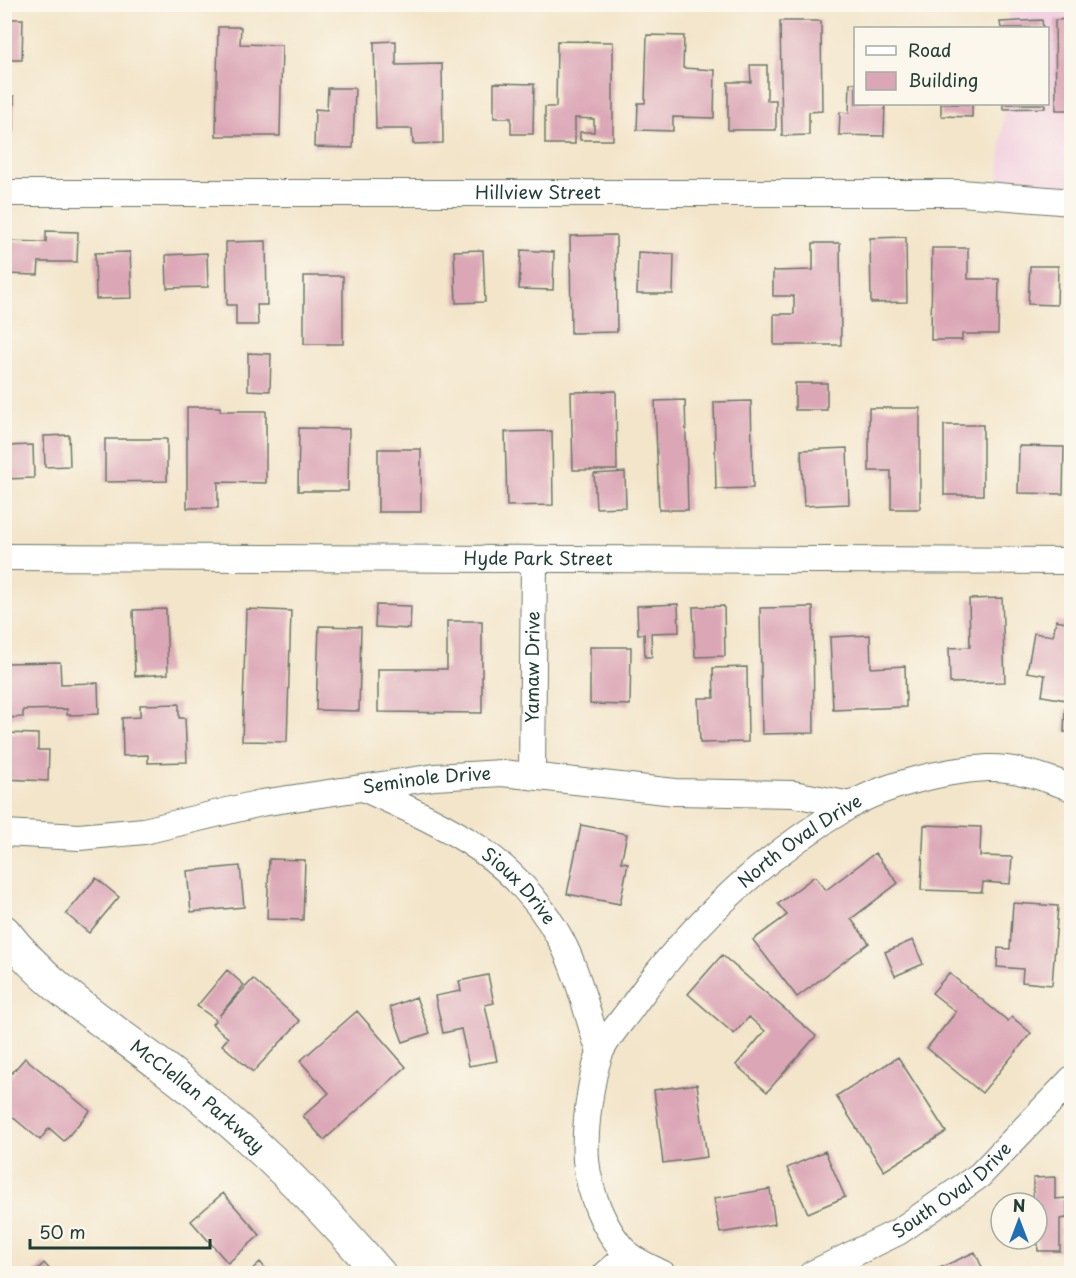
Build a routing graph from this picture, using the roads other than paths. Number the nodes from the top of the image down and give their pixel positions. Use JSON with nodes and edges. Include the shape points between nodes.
{"nodes":[{"id":1,"x":4,"y":193,"type":"edge"},
{"id":2,"x":1071,"y":202,"type":"edge"},
{"id":3,"x":4,"y":557,"type":"edge"},
{"id":4,"x":534,"y":560,"type":"junction"},
{"id":5,"x":1071,"y":561,"type":"edge"},
{"id":6,"x":532,"y":775,"type":"junction"},
{"id":7,"x":363,"y":788,"type":"junction"},
{"id":8,"x":1071,"y":788,"type":"edge"},
{"id":9,"x":851,"y":805,"type":"junction"},
{"id":10,"x":4,"y":833,"type":"edge"},
{"id":11,"x":4,"y":931,"type":"edge"},
{"id":12,"x":600,"y":1052,"type":"junction"},
{"id":13,"x":1071,"y":1079,"type":"edge"},
{"id":14,"x":628,"y":1255,"type":"junction"},
{"id":15,"x":380,"y":1274,"type":"edge"},
{"id":16,"x":606,"y":1274,"type":"edge"},
{"id":17,"x":663,"y":1274,"type":"edge"},
{"id":18,"x":812,"y":1274,"type":"edge"}],
"edges":[{"from":1,"to":2,"type":"street","name":"Hillview Street","via":[[961,193]]},
{"from":3,"to":4,"type":"street","name":"Hyde Park Street"},
{"from":4,"to":5,"type":"street","name":"Hyde Park Street"},
{"from":4,"to":6,"type":"street","name":"Yamaw Drive"},
{"from":6,"to":7,"type":"street","name":"Seminole Drive","via":[[435,777]]},
{"from":6,"to":9,"type":"street","name":"Seminole Drive","via":[[675,792],[793,794]]},
{"from":7,"to":10,"type":"street","name":"Seminole Drive","via":[[261,803],[144,831],[79,837]]},
{"from":7,"to":12,"type":"street","name":"Sioux Drive","via":[[471,841],[493,856],[527,890],[561,940]]},
{"from":8,"to":9,"type":"street","name":"North Oval Drive","via":[[1015,771],[980,769],[907,783]]},
{"from":9,"to":12,"type":"street","name":"North Oval Drive","via":[[781,851],[720,901],[657,972]]},
{"from":11,"to":15,"type":"street","name":"McClellan Parkway","via":[[79,1006],[194,1092],[285,1173]]},
{"from":12,"to":14,"type":"street","via":[[588,1109],[587,1168],[599,1212]]},
{"from":13,"to":18,"type":"street","name":"South Oval Drive","via":[[972,1181],[898,1232]]},
{"from":14,"to":16,"type":"street"},
{"from":14,"to":17,"type":"street"}]}
